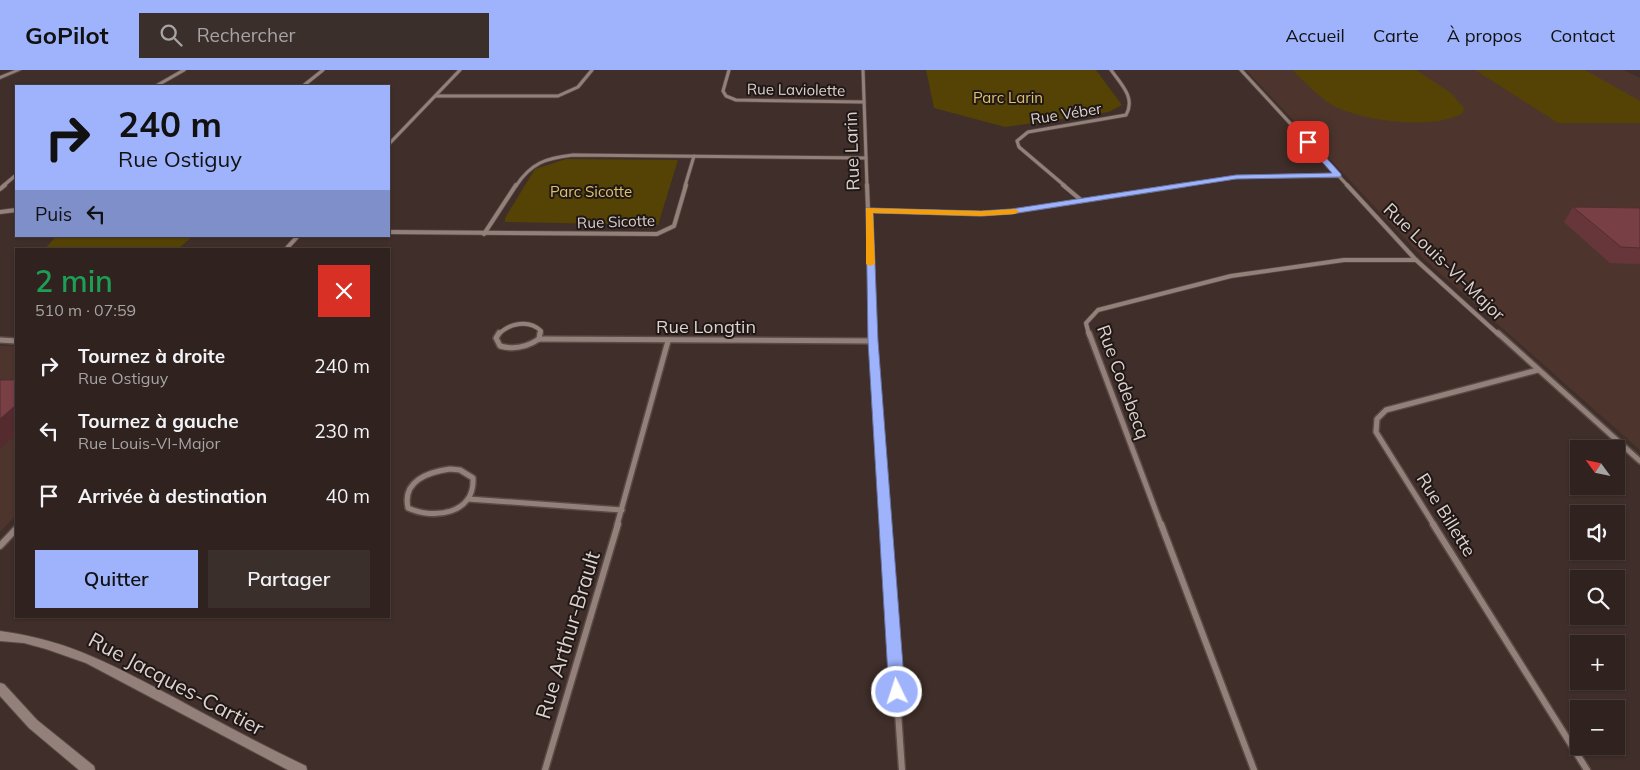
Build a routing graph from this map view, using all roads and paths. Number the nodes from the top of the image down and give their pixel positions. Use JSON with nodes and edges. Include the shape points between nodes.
{"nodes":[{"id":1,"x":19,"y":70,"type":"edge"},
{"id":2,"x":184,"y":70,"type":"edge"},
{"id":3,"x":323,"y":70,"type":"edge"},
{"id":4,"x":460,"y":70,"type":"edge"},
{"id":5,"x":592,"y":70,"type":"edge"},
{"id":6,"x":730,"y":70,"type":"edge"},
{"id":7,"x":862,"y":70,"type":"edge"},
{"id":8,"x":1111,"y":70,"type":"edge"},
{"id":9,"x":1241,"y":70,"type":"edge"},
{"id":10,"x":0,"y":78,"type":"edge"},
{"id":11,"x":158,"y":85,"type":"edge"},
{"id":12,"x":304,"y":85,"type":"edge"},
{"id":13,"x":436,"y":96,"type":"junction"},
{"id":14,"x":864,"y":102,"type":"junction"},
{"id":15,"x":390,"y":143,"type":"edge"},
{"id":16,"x":694,"y":156,"type":"junction"},
{"id":17,"x":866,"y":158,"type":"junction"},
{"id":18,"x":15,"y":176,"type":"edge"},
{"id":19,"x":1339,"y":176,"type":"junction"},
{"id":20,"x":0,"y":189,"type":"edge"},
{"id":21,"x":1080,"y":200,"type":"junction"},
{"id":22,"x":15,"y":210,"type":"edge"},
{"id":23,"x":868,"y":210,"type":"junction"},
{"id":24,"x":0,"y":212,"type":"edge"},
{"id":25,"x":390,"y":232,"type":"edge"},
{"id":26,"x":484,"y":234,"type":"junction"},
{"id":27,"x":297,"y":237,"type":"edge"},
{"id":28,"x":287,"y":248,"type":"edge"},
{"id":29,"x":1416,"y":260,"type":"junction"},
{"id":30,"x":539,"y":339,"type":"junction"},
{"id":31,"x":0,"y":340,"type":"edge"},
{"id":32,"x":15,"y":340,"type":"edge"},
{"id":33,"x":668,"y":341,"type":"junction"},
{"id":34,"x":873,"y":341,"type":"junction"},
{"id":35,"x":1538,"y":370,"type":"junction"},
{"id":36,"x":1640,"y":461,"type":"edge"},
{"id":37,"x":468,"y":499,"type":"junction"},
{"id":38,"x":622,"y":510,"type":"junction"},
{"id":39,"x":15,"y":530,"type":"edge"},
{"id":40,"x":0,"y":546,"type":"edge"},
{"id":41,"x":0,"y":636,"type":"edge"},
{"id":42,"x":0,"y":688,"type":"edge"},
{"id":43,"x":89,"y":770,"type":"edge"},
{"id":44,"x":301,"y":770,"type":"edge"},
{"id":45,"x":545,"y":770,"type":"edge"},
{"id":46,"x":902,"y":770,"type":"edge"},
{"id":47,"x":1254,"y":770,"type":"edge"},
{"id":48,"x":1587,"y":770,"type":"edge"}],
"edges":[{"from":1,"to":10,"type":"street"},
{"from":2,"to":11,"type":"street"},
{"from":3,"to":12,"type":"street"},
{"from":4,"to":13,"type":"street"},
{"from":5,"to":13,"type":"street","via":[[584,84],[558,96]]},
{"from":6,"to":14,"type":"street","name":"Rue Laviolette","via":[[723,91],[736,100]]},
{"from":7,"to":14,"type":"street","name":"Rue Larin"},
{"from":8,"to":21,"type":"street","name":"Rue Véber","via":[[1132,101],[1132,108],[1126,115],[1028,132],[1017,141],[1019,147]]},
{"from":9,"to":19,"type":"street","name":"Rue Louis-VI-Major"},
{"from":13,"to":15,"type":"street"},
{"from":14,"to":17,"type":"street","name":"Rue Larin"},
{"from":16,"to":17,"type":"street"},
{"from":16,"to":26,"type":"street","via":[[580,155],[540,162],[525,172]]},
{"from":16,"to":26,"type":"street","name":"Rue Sicotte","via":[[674,226],[663,232],[635,235]]},
{"from":17,"to":23,"type":"street","name":"Rue Larin"},
{"from":18,"to":20,"type":"street"},
{"from":19,"to":21,"type":"street","via":[[1236,177]]},
{"from":19,"to":29,"type":"street","name":"Rue Louis-VI-Major"},
{"from":21,"to":23,"type":"street","via":[[981,214]]},
{"from":22,"to":24,"type":"street"},
{"from":23,"to":34,"type":"street","name":"Rue Larin"},
{"from":25,"to":26,"type":"street","name":"Rue Sicotte"},
{"from":27,"to":28,"type":"street"},
{"from":29,"to":35,"type":"street","name":"Rue Louis-VI-Major"},
{"from":29,"to":47,"type":"street","name":"Rue Codebecq","via":[[1344,260],[1231,276],[1098,310],[1086,323]]},
{"from":30,"to":30,"type":"street","name":"Rue Longtin","via":[[541,331],[538,328],[522,324],[503,330],[496,338],[500,346],[512,349]]},
{"from":30,"to":33,"type":"street","name":"Rue Longtin"},
{"from":31,"to":32,"type":"street"},
{"from":33,"to":34,"type":"street","name":"Rue Longtin"},
{"from":33,"to":38,"type":"street","name":"Rue Arthur-Brault"},
{"from":34,"to":46,"type":"street","name":"Rue Larin"},
{"from":35,"to":36,"type":"street","name":"Rue Louis-VI-Major"},
{"from":35,"to":48,"type":"street","name":"Rue Billette","via":[[1386,410],[1377,419],[1376,432]]},
{"from":37,"to":37,"type":"street","via":[[473,492],[473,478],[460,470],[450,469],[419,479],[411,486],[405,501],[408,508],[425,515],[449,512]]},
{"from":37,"to":38,"type":"street"},
{"from":38,"to":45,"type":"street","name":"Rue Arthur-Brault"},
{"from":39,"to":40,"type":"street"},
{"from":41,"to":44,"type":"street","name":"Rue Jacques-Cartier","via":[[64,648],[98,662],[254,748]]},
{"from":42,"to":43,"type":"street","via":[[33,724]]}]}
